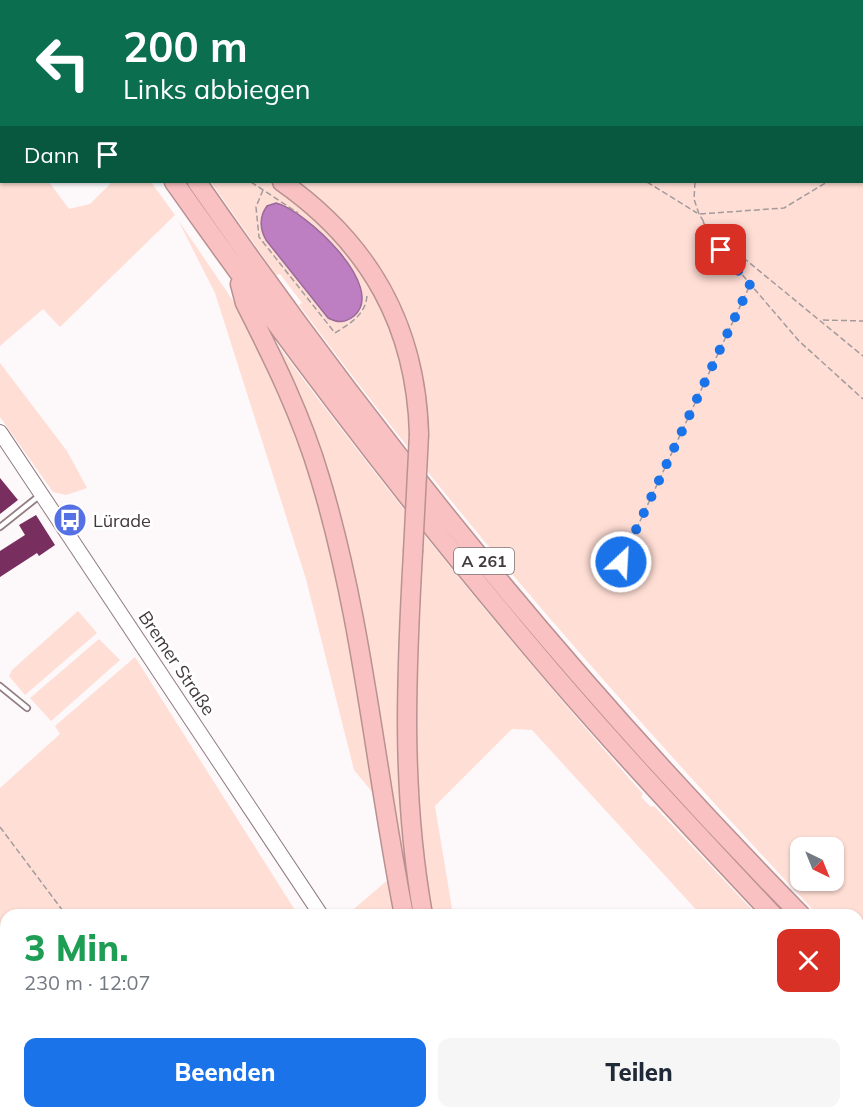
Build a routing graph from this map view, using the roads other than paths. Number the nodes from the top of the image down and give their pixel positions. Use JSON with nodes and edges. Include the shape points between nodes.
{"nodes":[{"id":1,"x":175,"y":183,"type":"edge"},
{"id":2,"x":198,"y":183,"type":"edge"},
{"id":3,"x":283,"y":183,"type":"edge"},
{"id":4,"x":237,"y":271,"type":"junction"},
{"id":5,"x":0,"y":432,"type":"edge"},
{"id":6,"x":42,"y":495,"type":"junction"},
{"id":7,"x":0,"y":527,"type":"edge"},
{"id":8,"x":0,"y":686,"type":"edge"},
{"id":9,"x":27,"y":708,"type":"dead end"},
{"id":10,"x":317,"y":909,"type":"edge"},
{"id":11,"x":403,"y":909,"type":"edge"},
{"id":12,"x":422,"y":909,"type":"edge"},
{"id":13,"x":767,"y":909,"type":"edge"},
{"id":14,"x":795,"y":909,"type":"edge"}],
"edges":[{"from":1,"to":4,"type":"highway","number":"A 261"},
{"from":2,"to":14,"type":"highway","number":"A 261","via":[[291,314],[443,511],[642,745]]},
{"from":3,"to":12,"type":"highway","bridge":true,"via":[[336,226],[359,253],[385,294],[409,356],[416,390],[419,434],[405,693],[413,850]]},
{"from":4,"to":11,"type":"highway","via":[[245,303],[300,422],[333,524],[354,621]]},
{"from":4,"to":13,"type":"highway","number":"A 261","via":[[304,363],[509,622]]},
{"from":5,"to":6,"type":"main road","name":"Bremer Straße"},
{"from":6,"to":7,"type":"lane"},
{"from":6,"to":10,"type":"main road","name":"Bremer Straße"},
{"from":8,"to":9,"type":"lane"}]}
